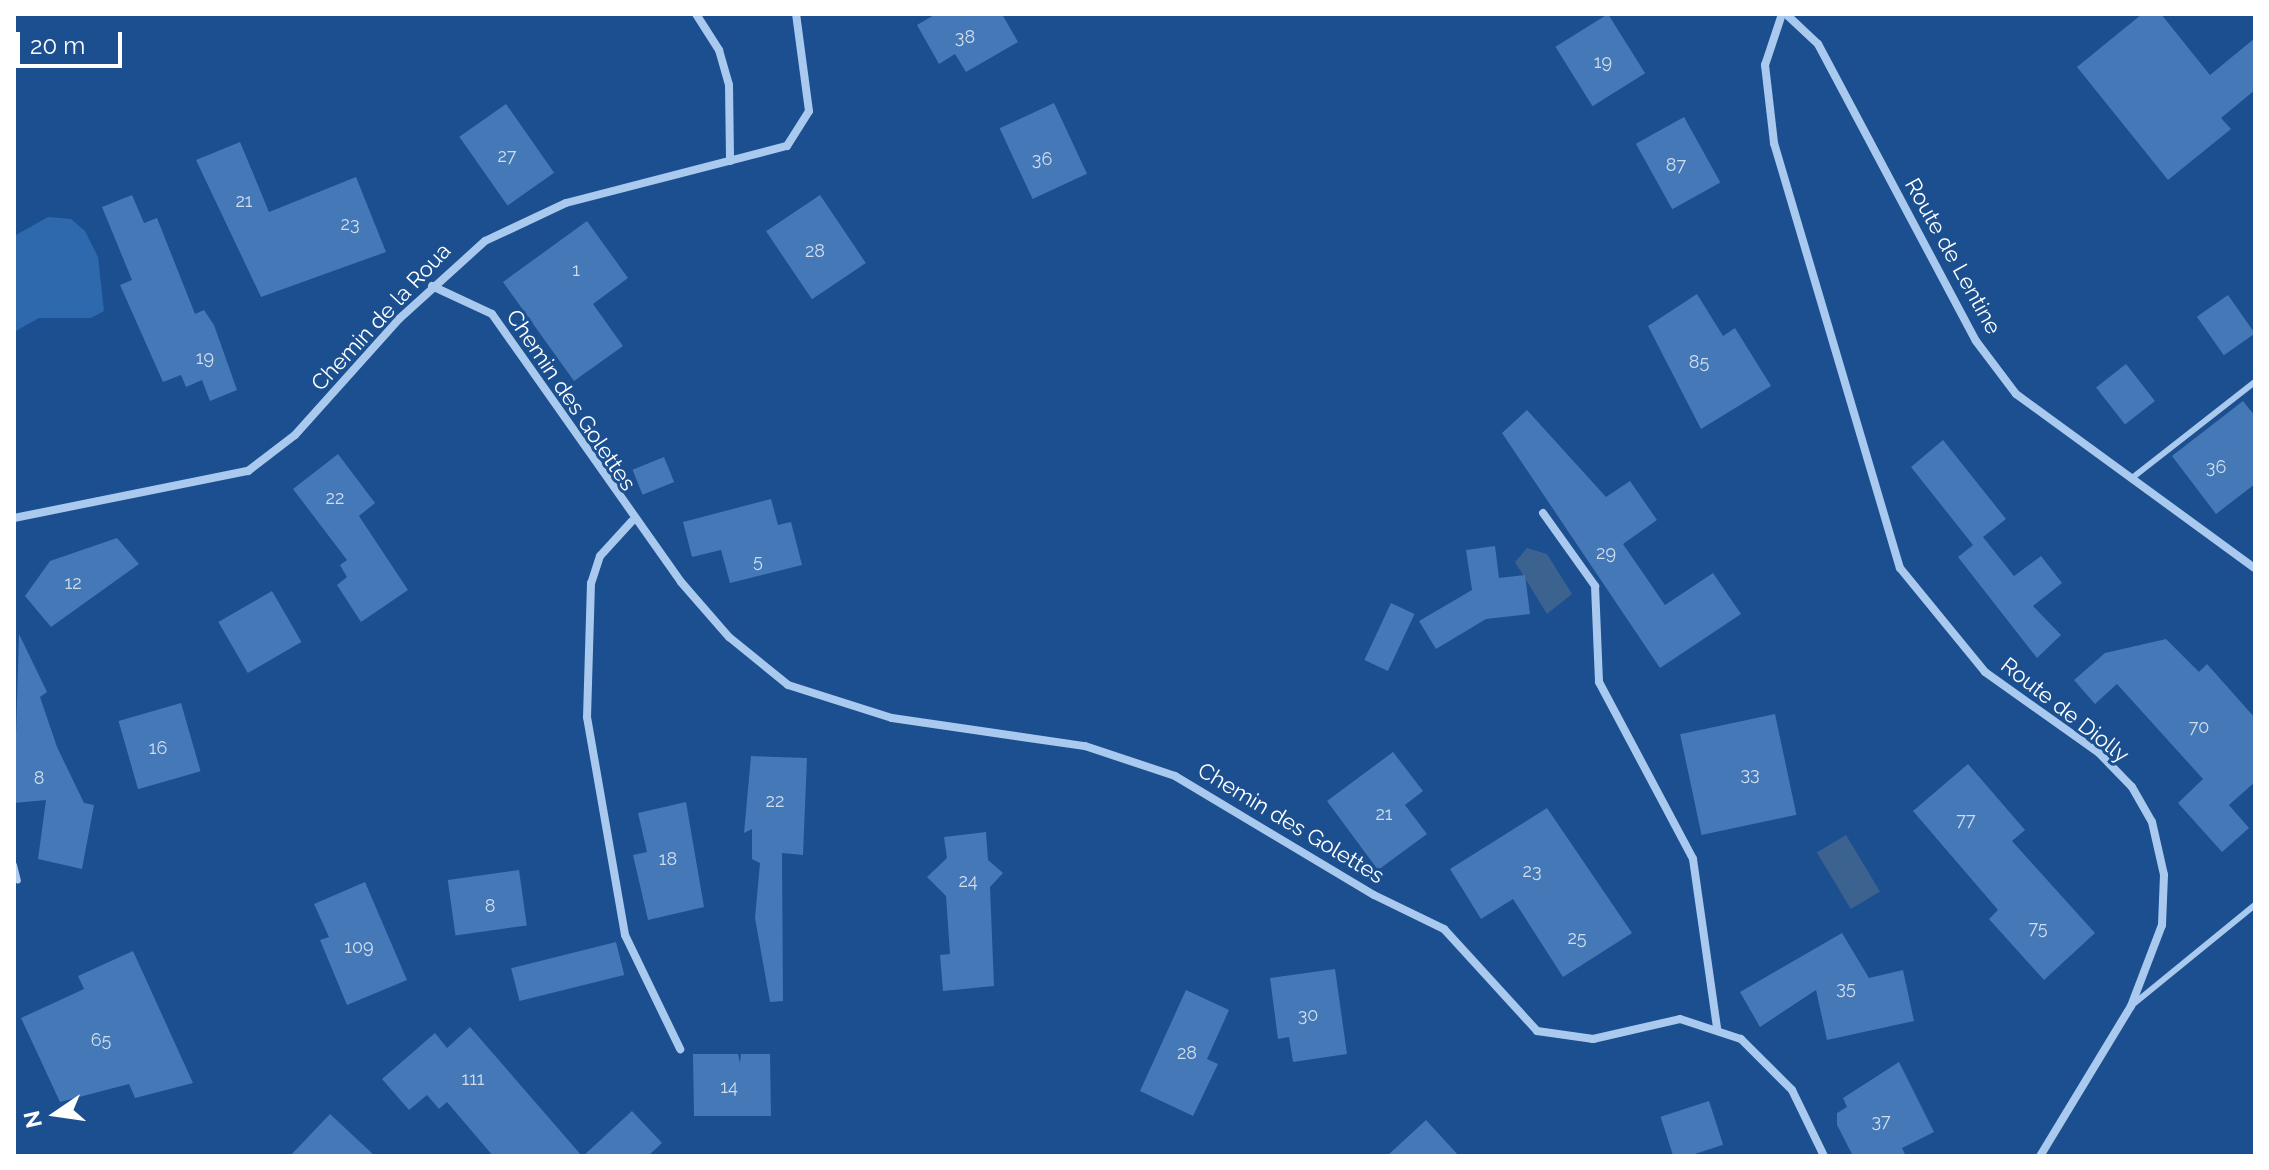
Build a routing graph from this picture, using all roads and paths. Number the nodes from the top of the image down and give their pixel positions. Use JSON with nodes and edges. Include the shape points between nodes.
{"nodes":[{"id":1,"x":696,"y":14,"type":"edge"},
{"id":2,"x":796,"y":14,"type":"edge"},
{"id":3,"x":1784,"y":14,"type":"edge"},
{"id":4,"x":730,"y":161,"type":"junction"},
{"id":5,"x":432,"y":286,"type":"junction"},
{"id":6,"x":2255,"y":382,"type":"edge"},
{"id":7,"x":2132,"y":478,"type":"junction"},
{"id":8,"x":1543,"y":513,"type":"dead end"},
{"id":9,"x":14,"y":518,"type":"edge"},
{"id":10,"x":632,"y":521,"type":"junction"},
{"id":11,"x":2255,"y":568,"type":"edge"},
{"id":12,"x":14,"y":865,"type":"edge"},
{"id":13,"x":18,"y":881,"type":"dead end"},
{"id":14,"x":2255,"y":905,"type":"edge"},
{"id":15,"x":2131,"y":1006,"type":"junction"},
{"id":16,"x":1717,"y":1028,"type":"junction"},
{"id":17,"x":680,"y":1049,"type":"dead end"},
{"id":18,"x":1824,"y":1156,"type":"edge"},
{"id":19,"x":2040,"y":1156,"type":"edge"}],
"edges":[{"from":1,"to":4,"type":"street","via":[[724,63]]},
{"from":2,"to":4,"type":"street","name":"Chemin de la Roua","via":[[808,122],[787,146]]},
{"from":3,"to":7,"type":"street","name":"Route de Lentine","via":[[1818,44],[1976,341],[2016,394]]},
{"from":3,"to":15,"type":"street","name":"Route de Diolly","via":[[1765,65],[1774,143],[1900,568],[1985,672],[2099,753],[2132,787],[2152,822],[2164,875],[2162,925]]},
{"from":4,"to":5,"type":"street","name":"Chemin de la Roua","via":[[529,217],[464,254]]},
{"from":5,"to":9,"type":"street","name":"Chemin de la Roua","via":[[310,421],[248,471]]},
{"from":5,"to":10,"type":"street","name":"Chemin des Golettes","via":[[492,314]]},
{"from":6,"to":7,"type":"lane"},
{"from":7,"to":11,"type":"street","name":"Route de Lentine"},
{"from":8,"to":16,"type":"street","via":[[1595,586],[1599,682],[1693,859]]},
{"from":10,"to":16,"type":"street","name":"Chemin des Golettes","via":[[729,637],[801,691],[904,721],[1085,746],[1175,776],[1374,895],[1444,929],[1476,956],[1524,1022],[1548,1035],[1606,1038],[1670,1018]]},
{"from":10,"to":17,"type":"street","name":"Chemin des Golettes","via":[[600,556],[591,583],[587,717],[625,935]]},
{"from":12,"to":13,"type":"lane"},
{"from":14,"to":15,"type":"lane"},
{"from":15,"to":19,"type":"street","name":"Route de Diolly"},
{"from":16,"to":18,"type":"street","name":"Chemin des Golettes","via":[[1741,1039],[1783,1078]]}]}
